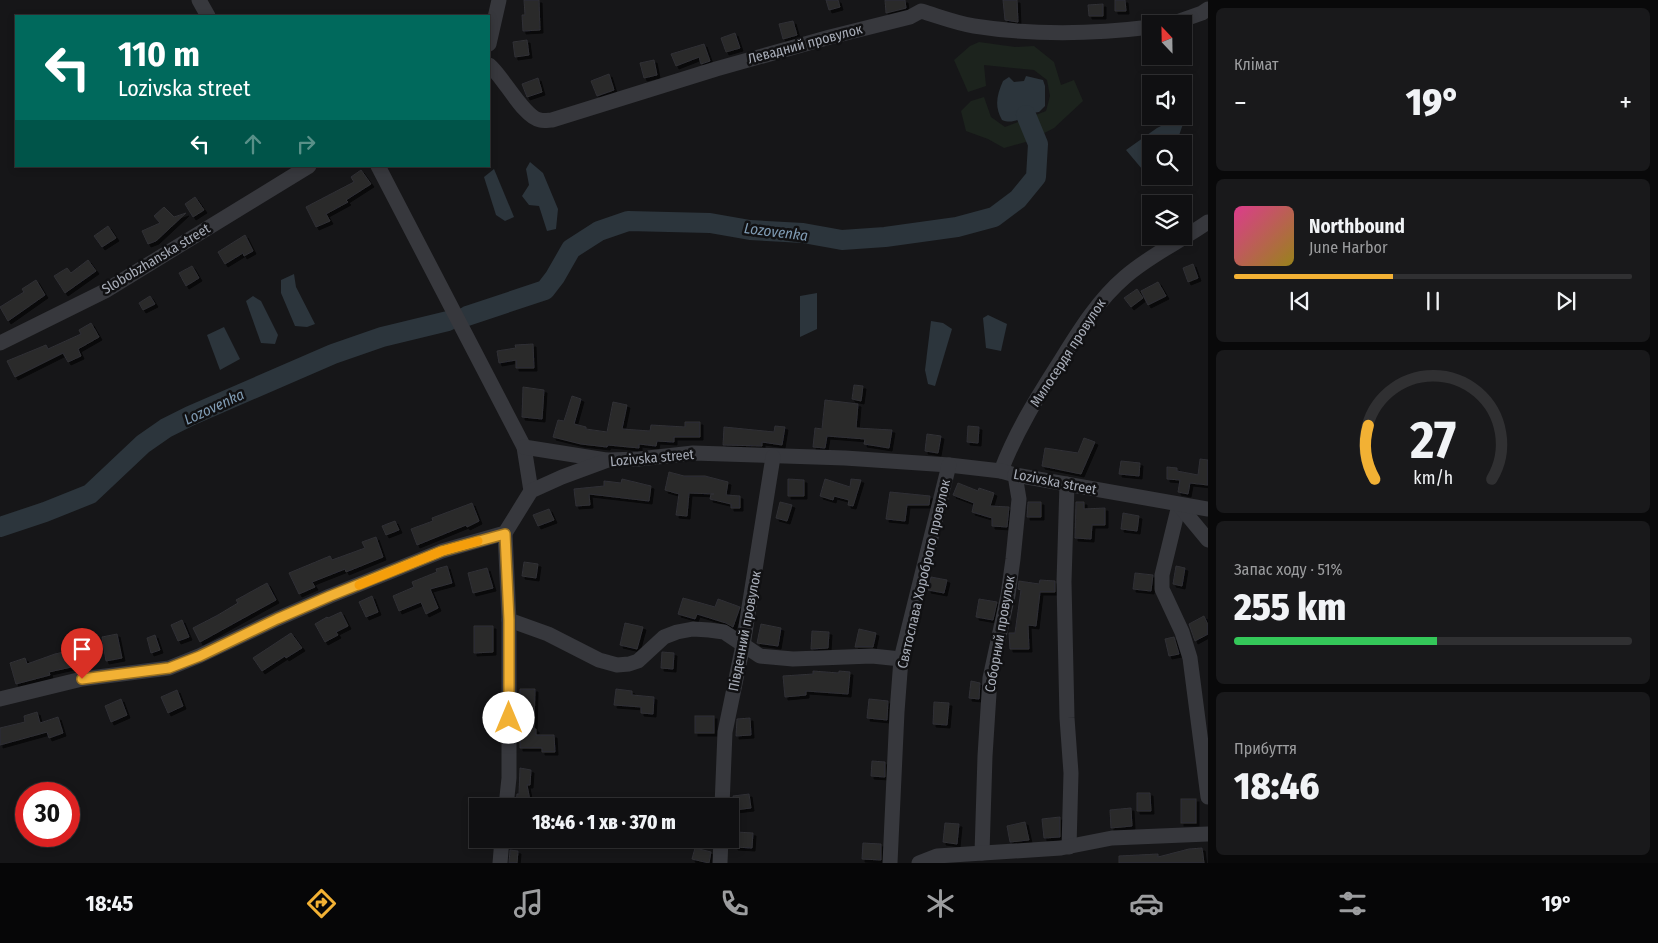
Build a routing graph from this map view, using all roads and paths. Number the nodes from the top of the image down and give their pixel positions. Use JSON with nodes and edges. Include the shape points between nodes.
{"nodes":[{"id":1,"x":199,"y":0,"type":"edge"},
{"id":2,"x":499,"y":0,"type":"edge"},
{"id":3,"x":925,"y":6,"type":"edge"},
{"id":4,"x":1208,"y":9,"type":"edge"},
{"id":5,"x":207,"y":15,"type":"edge"},
{"id":6,"x":1192,"y":17,"type":"edge"},
{"id":7,"x":1142,"y":28,"type":"edge"},
{"id":8,"x":490,"y":40,"type":"edge"},
{"id":9,"x":490,"y":66,"type":"edge"},
{"id":10,"x":307,"y":167,"type":"edge"},
{"id":11,"x":379,"y":167,"type":"edge"},
{"id":12,"x":1208,"y":222,"type":"edge"},
{"id":13,"x":0,"y":344,"type":"edge"},
{"id":14,"x":524,"y":446,"type":"junction"},
{"id":15,"x":773,"y":457,"type":"junction"},
{"id":16,"x":608,"y":460,"type":"junction"},
{"id":17,"x":949,"y":465,"type":"junction"},
{"id":18,"x":1008,"y":473,"type":"junction"},
{"id":19,"x":1067,"y":484,"type":"junction"},
{"id":20,"x":531,"y":491,"type":"junction"},
{"id":21,"x":1179,"y":505,"type":"junction"},
{"id":22,"x":1208,"y":509,"type":"edge"},
{"id":23,"x":505,"y":534,"type":"junction"},
{"id":24,"x":1208,"y":540,"type":"edge"},
{"id":25,"x":509,"y":620,"type":"junction"},
{"id":26,"x":743,"y":644,"type":"junction"},
{"id":27,"x":901,"y":659,"type":"junction"},
{"id":28,"x":0,"y":699,"type":"edge"},
{"id":29,"x":1208,"y":797,"type":"edge"},
{"id":30,"x":507,"y":798,"type":"edge"},
{"id":31,"x":722,"y":798,"type":"edge"},
{"id":32,"x":1208,"y":834,"type":"edge"},
{"id":33,"x":501,"y":848,"type":"edge"},
{"id":34,"x":721,"y":848,"type":"edge"},
{"id":35,"x":1064,"y":852,"type":"edge"},
{"id":36,"x":982,"y":853,"type":"junction"},
{"id":37,"x":500,"y":863,"type":"edge"},
{"id":38,"x":720,"y":863,"type":"edge"},
{"id":39,"x":890,"y":863,"type":"edge"},
{"id":40,"x":919,"y":863,"type":"edge"}],
"edges":[{"from":1,"to":5,"type":"street"},
{"from":2,"to":8,"type":"street"},
{"from":3,"to":7,"type":"street","name":"Левадний провулок","via":[[972,26],[1021,31],[1111,32]]},
{"from":3,"to":9,"type":"street","name":"Левадний провулок","via":[[910,17],[716,69],[552,120],[532,116]]},
{"from":4,"to":6,"type":"street"},
{"from":10,"to":13,"type":"street","name":"Slobobzhanska street","via":[[104,290]]},
{"from":11,"to":14,"type":"street"},
{"from":12,"to":18,"type":"street","name":"Милосердя провулок","via":[[1126,276],[1106,294],[1080,329],[1012,442]]},
{"from":14,"to":16,"type":"street"},
{"from":14,"to":20,"type":"street"},
{"from":15,"to":16,"type":"street","name":"Lozivska street","via":[[693,453]]},
{"from":15,"to":17,"type":"street","name":"Lozivska street"},
{"from":15,"to":26,"type":"street","name":"Південний провулок"},
{"from":16,"to":20,"type":"street","name":"Lozivska street"},
{"from":17,"to":18,"type":"street","name":"Lozivska street"},
{"from":17,"to":27,"type":"street","name":"Святослава Хороброго провулок"},
{"from":18,"to":19,"type":"street","name":"Lozivska street"},
{"from":18,"to":36,"type":"street","name":"Соборний провулок","via":[[1019,499],[1008,595],[990,678]]},
{"from":19,"to":21,"type":"street","name":"Lozivska street"},
{"from":19,"to":35,"type":"street","via":[[1064,582],[1071,773]]},
{"from":20,"to":23,"type":"street"},
{"from":21,"to":22,"type":"street","name":"Lozivska street"},
{"from":21,"to":24,"type":"street"},
{"from":21,"to":29,"type":"street","via":[[1162,575],[1162,589],[1190,658]]},
{"from":23,"to":25,"type":"street"},
{"from":23,"to":28,"type":"street","via":[[434,555],[321,600],[169,668],[82,679]]},
{"from":25,"to":26,"type":"street","via":[[617,665],[638,661],[664,637],[685,631],[724,632]]},
{"from":25,"to":30,"type":"street"},
{"from":26,"to":27,"type":"street","via":[[760,656]]},
{"from":26,"to":31,"type":"street","name":"Південний провулок","via":[[725,732]]},
{"from":27,"to":39,"type":"street","name":"Святослава Хороброго провулок"},
{"from":32,"to":35,"type":"street","via":[[1112,838]]},
{"from":33,"to":37,"type":"street"},
{"from":34,"to":38,"type":"street"},
{"from":35,"to":36,"type":"street"},
{"from":36,"to":40,"type":"street","via":[[937,856]]}]}
